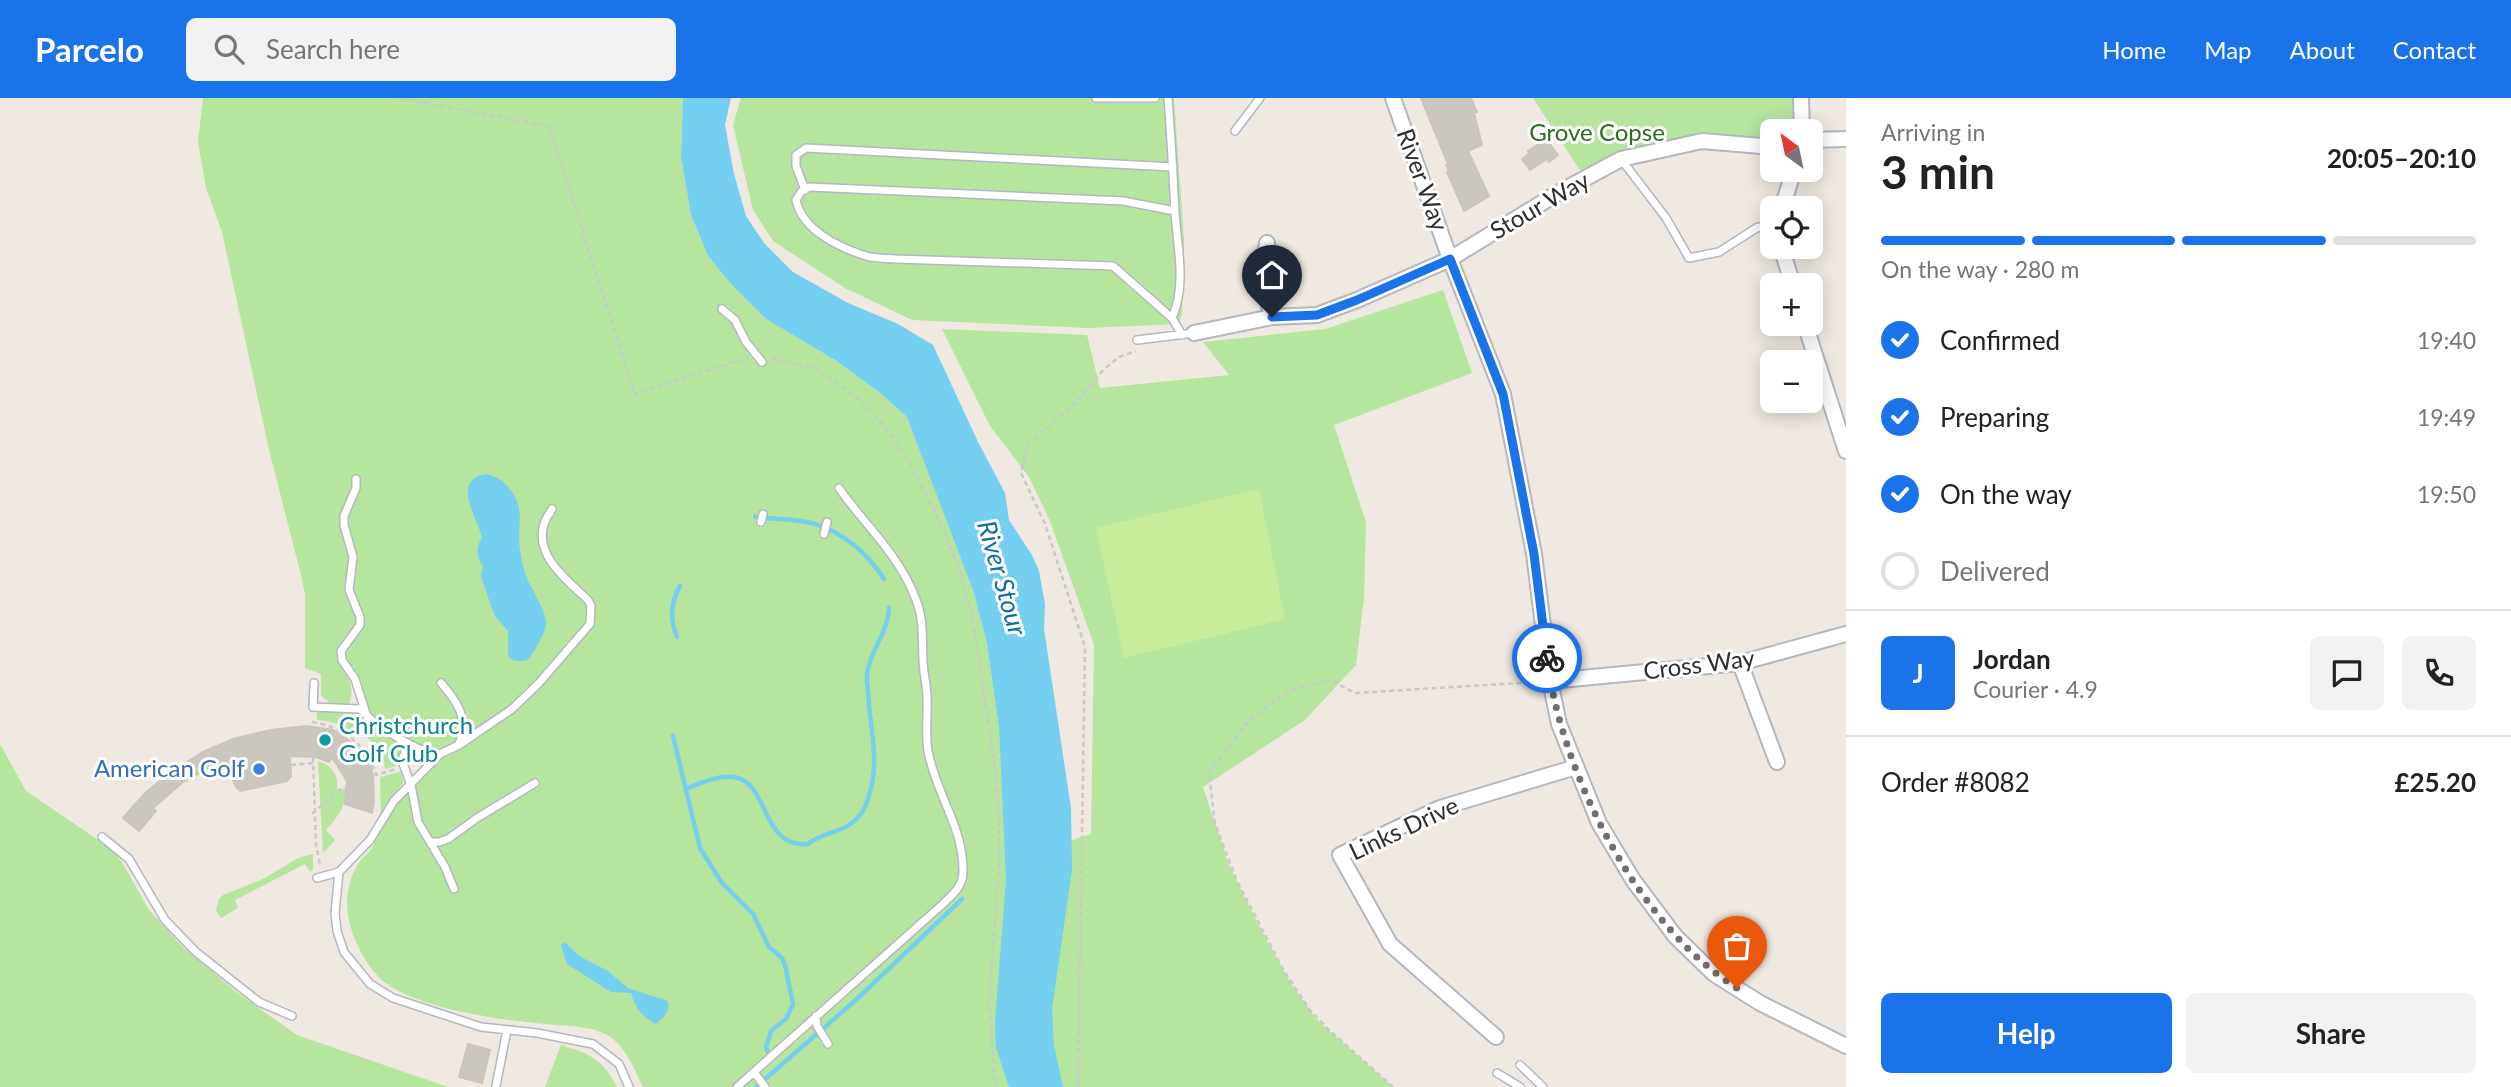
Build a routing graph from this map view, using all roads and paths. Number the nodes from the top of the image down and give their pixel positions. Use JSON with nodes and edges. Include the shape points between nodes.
{"nodes":[{"id":1,"x":398,"y":98,"type":"edge"},
{"id":2,"x":1096,"y":98,"type":"edge"},
{"id":3,"x":1155,"y":98,"type":"edge"},
{"id":4,"x":1168,"y":98,"type":"edge"},
{"id":5,"x":1261,"y":98,"type":"edge"},
{"id":6,"x":1393,"y":98,"type":"edge"},
{"id":7,"x":1801,"y":98,"type":"edge"},
{"id":8,"x":1801,"y":119,"type":"edge"},
{"id":9,"x":1235,"y":131,"type":"dead end"},
{"id":10,"x":1846,"y":139,"type":"edge"},
{"id":11,"x":1824,"y":140,"type":"edge"},
{"id":12,"x":1760,"y":146,"type":"edge"},
{"id":13,"x":1621,"y":159,"type":"junction"},
{"id":14,"x":1173,"y":167,"type":"junction"},
{"id":15,"x":805,"y":190,"type":"junction"},
{"id":16,"x":1175,"y":211,"type":"junction"},
{"id":17,"x":1760,"y":227,"type":"edge"},
{"id":18,"x":1267,"y":243,"type":"dead end"},
{"id":19,"x":1450,"y":259,"type":"junction"},
{"id":20,"x":722,"y":309,"type":"dead end"},
{"id":21,"x":1272,"y":317,"type":"junction"},
{"id":22,"x":1172,"y":318,"type":"junction"},
{"id":23,"x":1188,"y":334,"type":"junction"},
{"id":24,"x":1809,"y":336,"type":"edge"},
{"id":25,"x":1137,"y":340,"type":"joint"},
{"id":26,"x":761,"y":360,"type":"junction"},
{"id":27,"x":1846,"y":451,"type":"edge"},
{"id":28,"x":356,"y":479,"type":"dead end"},
{"id":29,"x":839,"y":488,"type":"dead end"},
{"id":30,"x":552,"y":509,"type":"dead end"},
{"id":31,"x":827,"y":522,"type":"dead end"},
{"id":32,"x":824,"y":534,"type":"dead end"},
{"id":33,"x":1846,"y":634,"type":"edge"},
{"id":34,"x":1740,"y":663,"type":"junction"},
{"id":35,"x":1550,"y":681,"type":"junction"},
{"id":36,"x":441,"y":683,"type":"dead end"},
{"id":37,"x":314,"y":684,"type":"dead end"},
{"id":38,"x":367,"y":717,"type":"junction"},
{"id":39,"x":312,"y":722,"type":"dead end"},
{"id":40,"x":408,"y":743,"type":"junction"},
{"id":41,"x":459,"y":745,"type":"junction"},
{"id":42,"x":440,"y":754,"type":"junction"},
{"id":43,"x":313,"y":757,"type":"dead end"},
{"id":44,"x":1777,"y":762,"type":"dead end"},
{"id":45,"x":313,"y":763,"type":"junction"},
{"id":46,"x":291,"y":765,"type":"dead end"},
{"id":47,"x":403,"y":766,"type":"junction"},
{"id":48,"x":1576,"y":767,"type":"junction"},
{"id":49,"x":535,"y":783,"type":"dead end"},
{"id":50,"x":411,"y":785,"type":"junction"},
{"id":51,"x":348,"y":786,"type":"dead end"},
{"id":52,"x":314,"y":813,"type":"junction"},
{"id":53,"x":102,"y":837,"type":"dead end"},
{"id":54,"x":431,"y":842,"type":"junction"},
{"id":55,"x":340,"y":872,"type":"junction"},
{"id":56,"x":320,"y":877,"type":"joint"},
{"id":57,"x":454,"y":889,"type":"dead end"},
{"id":58,"x":292,"y":1016,"type":"dead end"},
{"id":59,"x":816,"y":1016,"type":"junction"},
{"id":60,"x":507,"y":1030,"type":"junction"},
{"id":61,"x":1496,"y":1037,"type":"dead end"},
{"id":62,"x":828,"y":1044,"type":"dead end"},
{"id":63,"x":1846,"y":1046,"type":"edge"},
{"id":64,"x":1520,"y":1065,"type":"dead end"},
{"id":65,"x":754,"y":1072,"type":"junction"},
{"id":66,"x":1497,"y":1073,"type":"dead end"},
{"id":67,"x":496,"y":1086,"type":"edge"},
{"id":68,"x":629,"y":1087,"type":"edge"},
{"id":69,"x":737,"y":1087,"type":"edge"},
{"id":70,"x":765,"y":1087,"type":"edge"},
{"id":71,"x":995,"y":1087,"type":"edge"},
{"id":72,"x":1078,"y":1087,"type":"edge"},
{"id":73,"x":1393,"y":1087,"type":"edge"},
{"id":74,"x":1520,"y":1087,"type":"edge"},
{"id":75,"x":1543,"y":1087,"type":"edge"}],
"edges":[{"from":1,"to":26,"type":"path","via":[[549,126],[635,394],[749,358]]},
{"from":2,"to":3,"type":"lane"},
{"from":4,"to":14,"type":"lane"},
{"from":5,"to":9,"type":"lane"},
{"from":6,"to":19,"type":"street","name":"River Way"},
{"from":7,"to":8,"type":"street"},
{"from":10,"to":11,"type":"street"},
{"from":12,"to":13,"type":"street","name":"Stour Way","via":[[1702,141]]},
{"from":13,"to":17,"type":"lane","via":[[1666,218],[1689,258],[1719,251]]},
{"from":13,"to":19,"type":"street","name":"Stour Way"},
{"from":14,"to":15,"type":"lane","via":[[806,148],[796,155]]},
{"from":14,"to":16,"type":"lane"},
{"from":15,"to":16,"type":"lane","via":[[1123,201]]},
{"from":15,"to":22,"type":"lane","via":[[796,200],[805,222],[824,237],[864,256],[1113,266]]},
{"from":16,"to":22,"type":"lane","via":[[1181,250]]},
{"from":18,"to":21,"type":"street","via":[[1262,278]]},
{"from":19,"to":21,"type":"street","name":"Stour Way","via":[[1317,315]]},
{"from":19,"to":35,"type":"street","name":"River Way","via":[[1503,394],[1534,554]]},
{"from":20,"to":26,"type":"lane","via":[[735,320]]},
{"from":21,"to":23,"type":"street","name":"Stour Way"},
{"from":22,"to":23,"type":"lane"},
{"from":23,"to":25,"type":"lane"},
{"from":24,"to":27,"type":"street"},
{"from":25,"to":72,"type":"path","via":[[1136,352],[1119,357],[1104,369],[1076,403],[1028,444],[1021,473],[1045,524],[1085,647]]},
{"from":26,"to":71,"type":"path","via":[[767,357],[814,368],[859,399],[885,426],[940,520],[960,568],[973,621],[999,820],[989,1000]]},
{"from":28,"to":38,"type":"lane","via":[[344,525],[353,557],[349,590],[360,625],[341,651]]},
{"from":29,"to":59,"type":"lane","via":[[898,565],[920,609],[928,751],[962,845],[963,876],[961,886],[944,903]]},
{"from":30,"to":41,"type":"lane","via":[[543,524],[548,555],[555,570],[588,600],[590,624],[521,701]]},
{"from":31,"to":32,"type":"lane"},
{"from":33,"to":34,"type":"street","name":"Cross Way"},
{"from":34,"to":35,"type":"street","name":"Cross Way"},
{"from":34,"to":44,"type":"street"},
{"from":35,"to":48,"type":"street","name":"River Way","via":[[1559,724]]},
{"from":35,"to":73,"type":"path","via":[[1355,693],[1330,680],[1291,690],[1250,719],[1209,772],[1215,824],[1237,881],[1284,971],[1310,1010]]},
{"from":36,"to":41,"type":"lane","via":[[461,710],[464,735]]},
{"from":37,"to":38,"type":"lane","via":[[313,707],[360,709]]},
{"from":38,"to":40,"type":"lane"},
{"from":39,"to":47,"type":"path","via":[[344,732],[366,754],[376,775]]},
{"from":40,"to":42,"type":"lane"},
{"from":40,"to":47,"type":"lane"},
{"from":41,"to":42,"type":"lane"},
{"from":42,"to":50,"type":"lane"},
{"from":43,"to":45,"type":"path"},
{"from":45,"to":46,"type":"path"},
{"from":45,"to":52,"type":"path"},
{"from":47,"to":50,"type":"lane"},
{"from":48,"to":61,"type":"street","name":"Links Drive","via":[[1440,808],[1340,855],[1390,944]]},
{"from":48,"to":63,"type":"street","name":"River Way","via":[[1599,823],[1633,880],[1675,936],[1714,974]]},
{"from":49,"to":54,"type":"lane","via":[[448,839]]},
{"from":50,"to":54,"type":"lane","via":[[418,822]]},
{"from":50,"to":55,"type":"lane"},
{"from":51,"to":52,"type":"path"},
{"from":52,"to":56,"type":"path"},
{"from":53,"to":58,"type":"lane","via":[[128,859],[165,920],[196,952],[259,1002]]},
{"from":54,"to":57,"type":"lane"},
{"from":55,"to":56,"type":"lane"},
{"from":55,"to":60,"type":"lane","via":[[337,932],[344,952],[370,984],[393,998],[481,1027]]},
{"from":59,"to":62,"type":"lane"},
{"from":59,"to":65,"type":"lane"},
{"from":60,"to":67,"type":"lane"},
{"from":60,"to":68,"type":"lane","via":[[593,1044],[619,1065]]},
{"from":64,"to":75,"type":"lane"},
{"from":65,"to":69,"type":"lane"},
{"from":65,"to":70,"type":"lane"},
{"from":66,"to":74,"type":"lane"}]}
